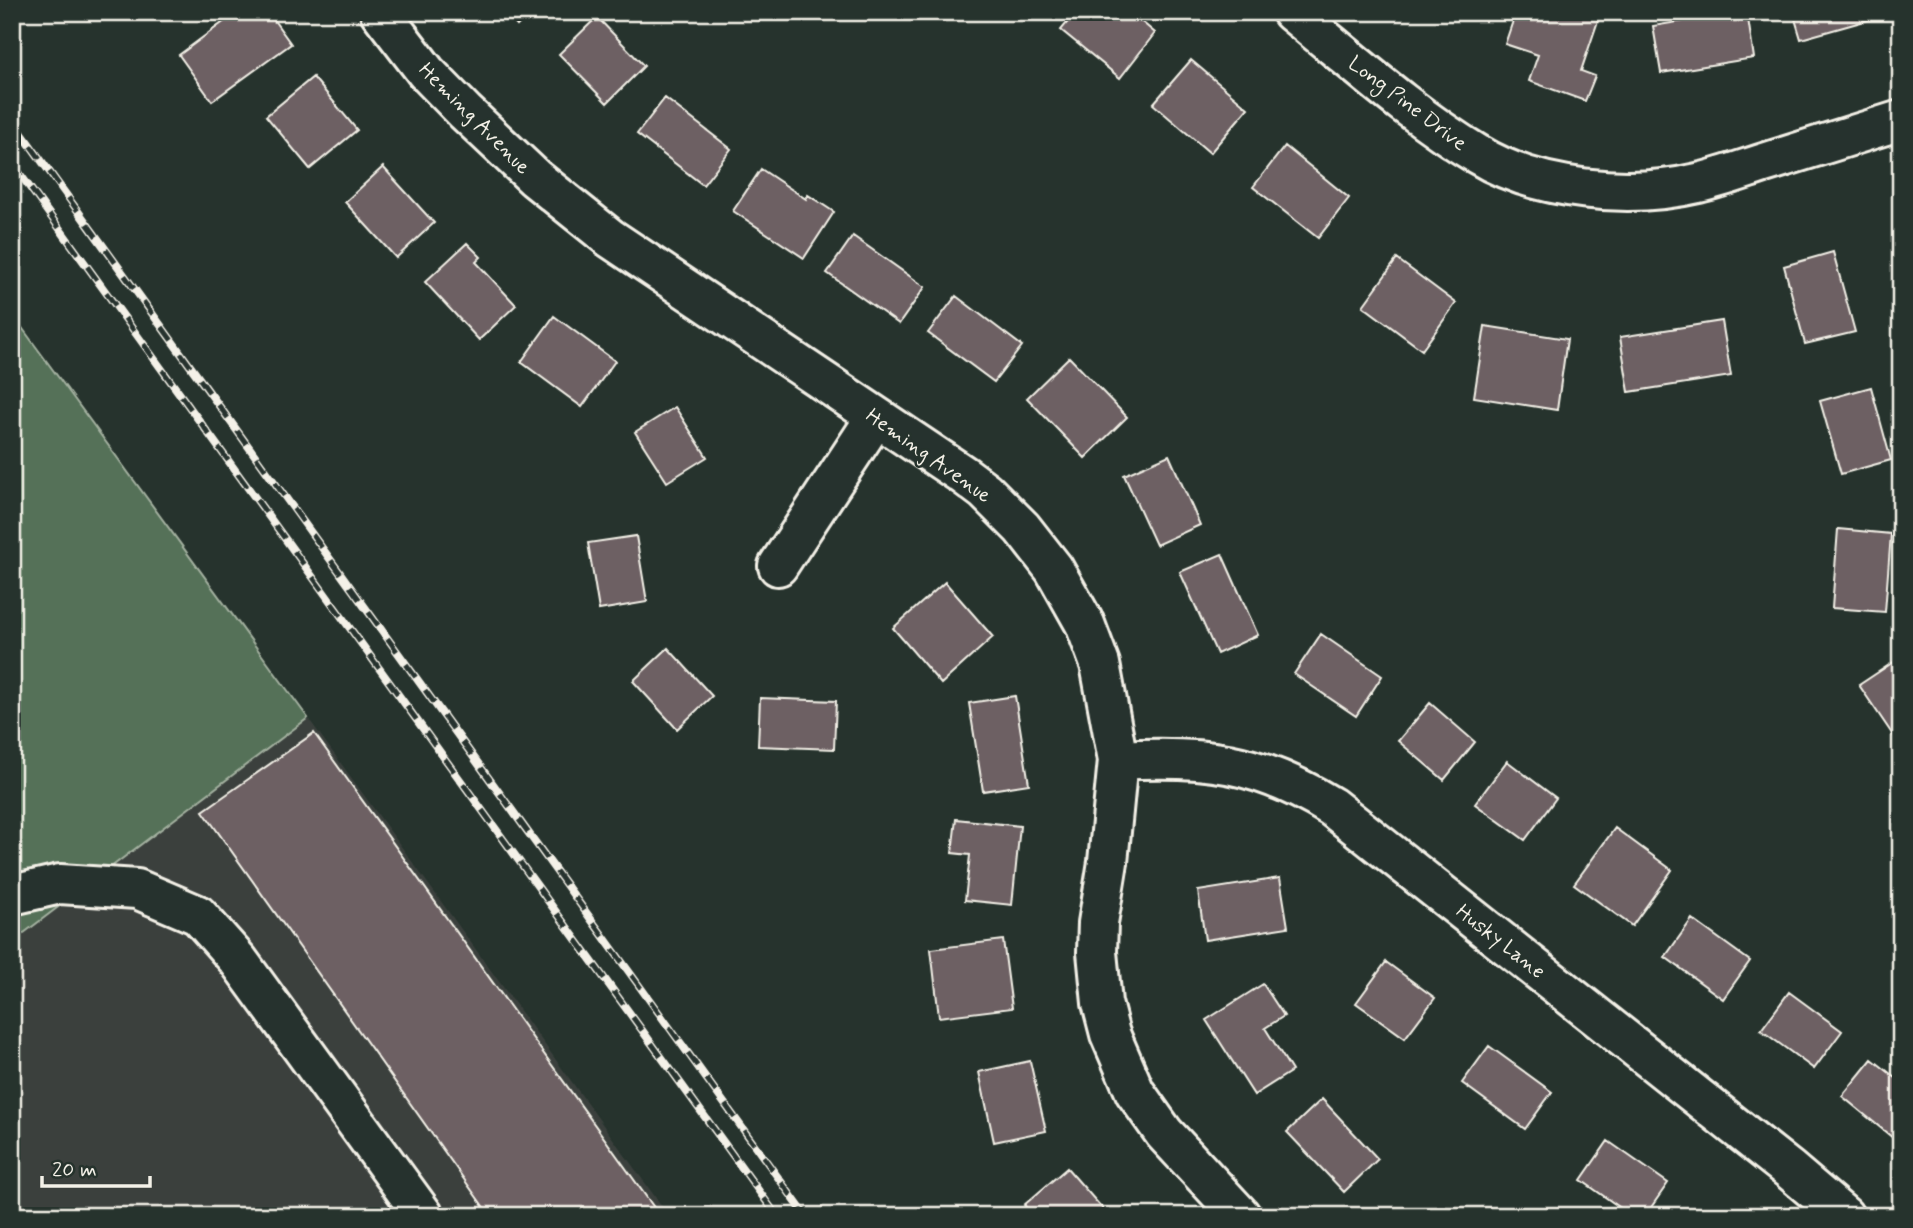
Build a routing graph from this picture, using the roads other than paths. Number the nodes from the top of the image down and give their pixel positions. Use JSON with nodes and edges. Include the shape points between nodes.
{"nodes":[{"id":1,"x":380,"y":12,"type":"edge"},
{"id":2,"x":1292,"y":12,"type":"edge"},
{"id":3,"x":1901,"y":120,"type":"edge"},
{"id":4,"x":876,"y":417,"type":"junction"},
{"id":5,"x":778,"y":566,"type":"dead end"},
{"id":6,"x":1118,"y":760,"type":"junction"},
{"id":7,"x":12,"y":895,"type":"edge"},
{"id":8,"x":424,"y":1216,"type":"edge"},
{"id":9,"x":1241,"y":1216,"type":"edge"},
{"id":10,"x":1844,"y":1216,"type":"edge"}],
"edges":[{"from":1,"to":4,"type":"street","name":"Heming Avenue","via":[[426,72],[535,178],[610,238]]},
{"from":2,"to":3,"type":"street","name":"Long Pine Drive","via":[[1479,156],[1513,171],[1592,189],[1631,191],[1700,183]]},
{"from":4,"to":5,"type":"street"},
{"from":4,"to":6,"type":"street","name":"Heming Avenue","via":[[985,491],[1054,569],[1085,624],[1100,664]]},
{"from":6,"to":9,"type":"street","name":"Heming Avenue","via":[[1097,933],[1102,1003],[1110,1034],[1135,1092],[1164,1133]]},
{"from":6,"to":10,"type":"street","name":"Husky Lane","via":[[1202,759],[1256,770],[1324,802]]},
{"from":7,"to":8,"type":"street","via":[[60,884],[137,889],[198,915],[238,960]]}]}
